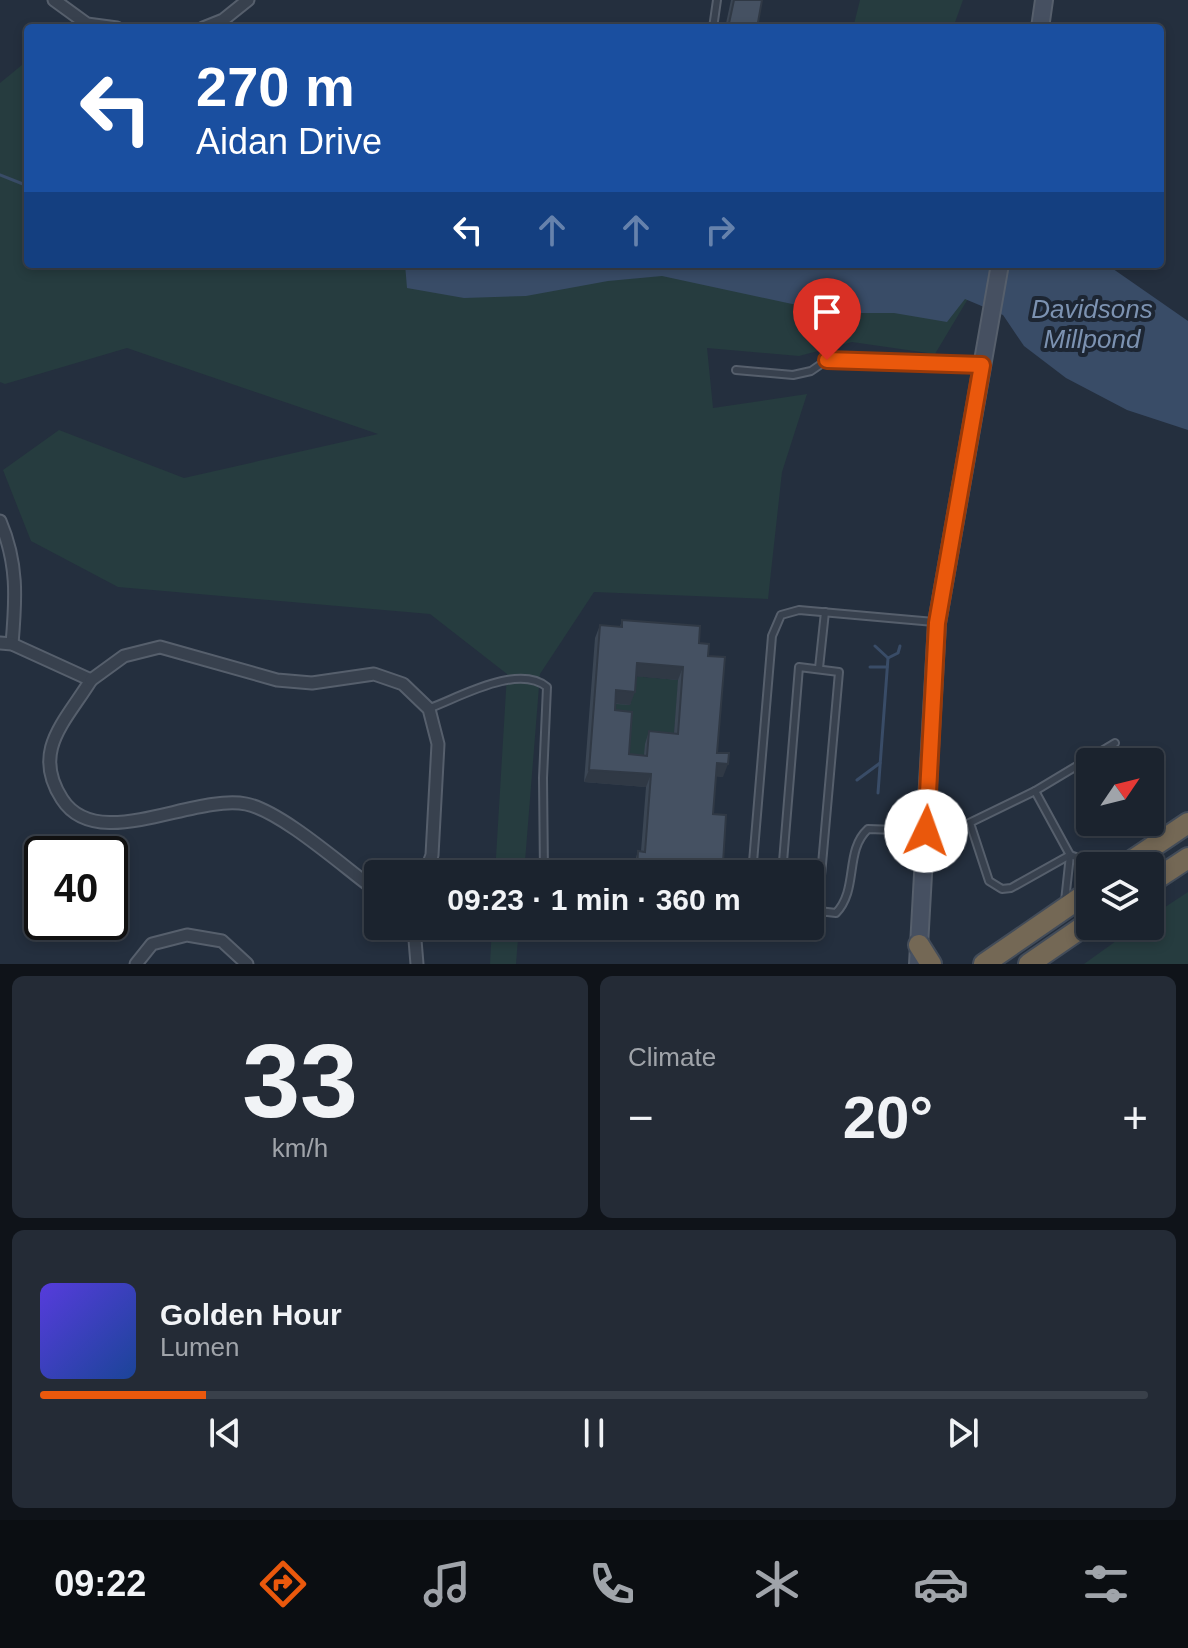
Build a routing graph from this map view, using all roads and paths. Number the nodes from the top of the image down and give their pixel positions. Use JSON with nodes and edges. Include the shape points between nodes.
{"nodes":[{"id":1,"x":54,"y":0,"type":"edge"},
{"id":2,"x":248,"y":0,"type":"edge"},
{"id":3,"x":717,"y":0,"type":"edge"},
{"id":4,"x":1044,"y":0,"type":"edge"},
{"id":5,"x":87,"y":24,"type":"edge"},
{"id":6,"x":213,"y":24,"type":"edge"},
{"id":7,"x":714,"y":24,"type":"edge"},
{"id":8,"x":1041,"y":24,"type":"edge"},
{"id":9,"x":999,"y":268,"type":"edge"},
{"id":10,"x":982,"y":365,"type":"junction"},
{"id":11,"x":736,"y":370,"type":"dead end"},
{"id":12,"x":0,"y":521,"type":"edge"},
{"id":13,"x":825,"y":612,"type":"junction"},
{"id":14,"x":937,"y":623,"type":"junction"},
{"id":15,"x":6,"y":644,"type":"edge"},
{"id":16,"x":819,"y":668,"type":"junction"},
{"id":17,"x":91,"y":680,"type":"junction"},
{"id":18,"x":429,"y":709,"type":"junction"},
{"id":19,"x":1115,"y":743,"type":"dead end"},
{"id":20,"x":1035,"y":791,"type":"junction"},
{"id":21,"x":970,"y":823,"type":"junction"},
{"id":22,"x":1188,"y":823,"type":"edge"},
{"id":23,"x":926,"y":831,"type":"junction"},
{"id":24,"x":1145,"y":852,"type":"edge"},
{"id":25,"x":1070,"y":855,"type":"junction"},
{"id":26,"x":1076,"y":857,"type":"edge"},
{"id":27,"x":1188,"y":858,"type":"edge"},
{"id":28,"x":430,"y":860,"type":"edge"},
{"id":29,"x":544,"y":860,"type":"edge"},
{"id":30,"x":753,"y":860,"type":"edge"},
{"id":31,"x":783,"y":860,"type":"edge"},
{"id":32,"x":822,"y":860,"type":"edge"},
{"id":33,"x":1164,"y":874,"type":"edge"},
{"id":34,"x":364,"y":882,"type":"edge"},
{"id":35,"x":1076,"y":900,"type":"edge"},
{"id":36,"x":1064,"y":908,"type":"junction"},
{"id":37,"x":824,"y":912,"type":"edge"},
{"id":38,"x":1076,"y":932,"type":"edge"},
{"id":39,"x":415,"y":940,"type":"edge"},
{"id":40,"x":918,"y":954,"type":"edge"},
{"id":41,"x":136,"y":964,"type":"edge"},
{"id":42,"x":247,"y":964,"type":"edge"},
{"id":43,"x":417,"y":964,"type":"edge"},
{"id":44,"x":931,"y":964,"type":"edge"},
{"id":45,"x":984,"y":964,"type":"edge"},
{"id":46,"x":1029,"y":964,"type":"edge"}],
"edges":[{"from":1,"to":5,"type":"street"},
{"from":2,"to":6,"type":"street"},
{"from":3,"to":7,"type":"lane"},
{"from":4,"to":8,"type":"street"},
{"from":9,"to":10,"type":"street"},
{"from":10,"to":11,"type":"lane","via":[[827,360],[793,375]]},
{"from":10,"to":14,"type":"street"},
{"from":12,"to":15,"type":"street","via":[[13,550],[15,597]]},
{"from":13,"to":14,"type":"lane"},
{"from":13,"to":16,"type":"lane"},
{"from":13,"to":30,"type":"lane","via":[[781,615],[772,636]]},
{"from":14,"to":23,"type":"street"},
{"from":15,"to":17,"type":"street"},
{"from":16,"to":31,"type":"lane","via":[[799,667]]},
{"from":16,"to":32,"type":"lane","via":[[839,672]]},
{"from":17,"to":18,"type":"street","via":[[124,656],[160,647],[277,680],[312,683],[374,674],[403,684]]},
{"from":17,"to":34,"type":"street","via":[[47,754],[49,779],[66,806],[95,823],[124,823],[213,802],[248,804],[275,816]]},
{"from":18,"to":28,"type":"street","via":[[438,744]]},
{"from":18,"to":29,"type":"lane","via":[[509,680],[547,687]]},
{"from":19,"to":20,"type":"lane"},
{"from":20,"to":21,"type":"lane"},
{"from":20,"to":25,"type":"lane"},
{"from":21,"to":23,"type":"lane"},
{"from":21,"to":25,"type":"lane","via":[[989,881],[1002,889]]},
{"from":22,"to":24,"type":"highway"},
{"from":23,"to":37,"type":"lane","via":[[868,829],[856,840],[847,902],[836,913]]},
{"from":23,"to":40,"type":"street"},
{"from":25,"to":26,"type":"lane"},
{"from":25,"to":36,"type":"lane"},
{"from":27,"to":33,"type":"highway"},
{"from":35,"to":36,"type":"highway"},
{"from":36,"to":45,"type":"highway"},
{"from":38,"to":46,"type":"highway"},
{"from":39,"to":43,"type":"street"},
{"from":40,"to":44,"type":"highway"},
{"from":41,"to":42,"type":"street","via":[[152,944],[187,935],[222,941]]}]}
